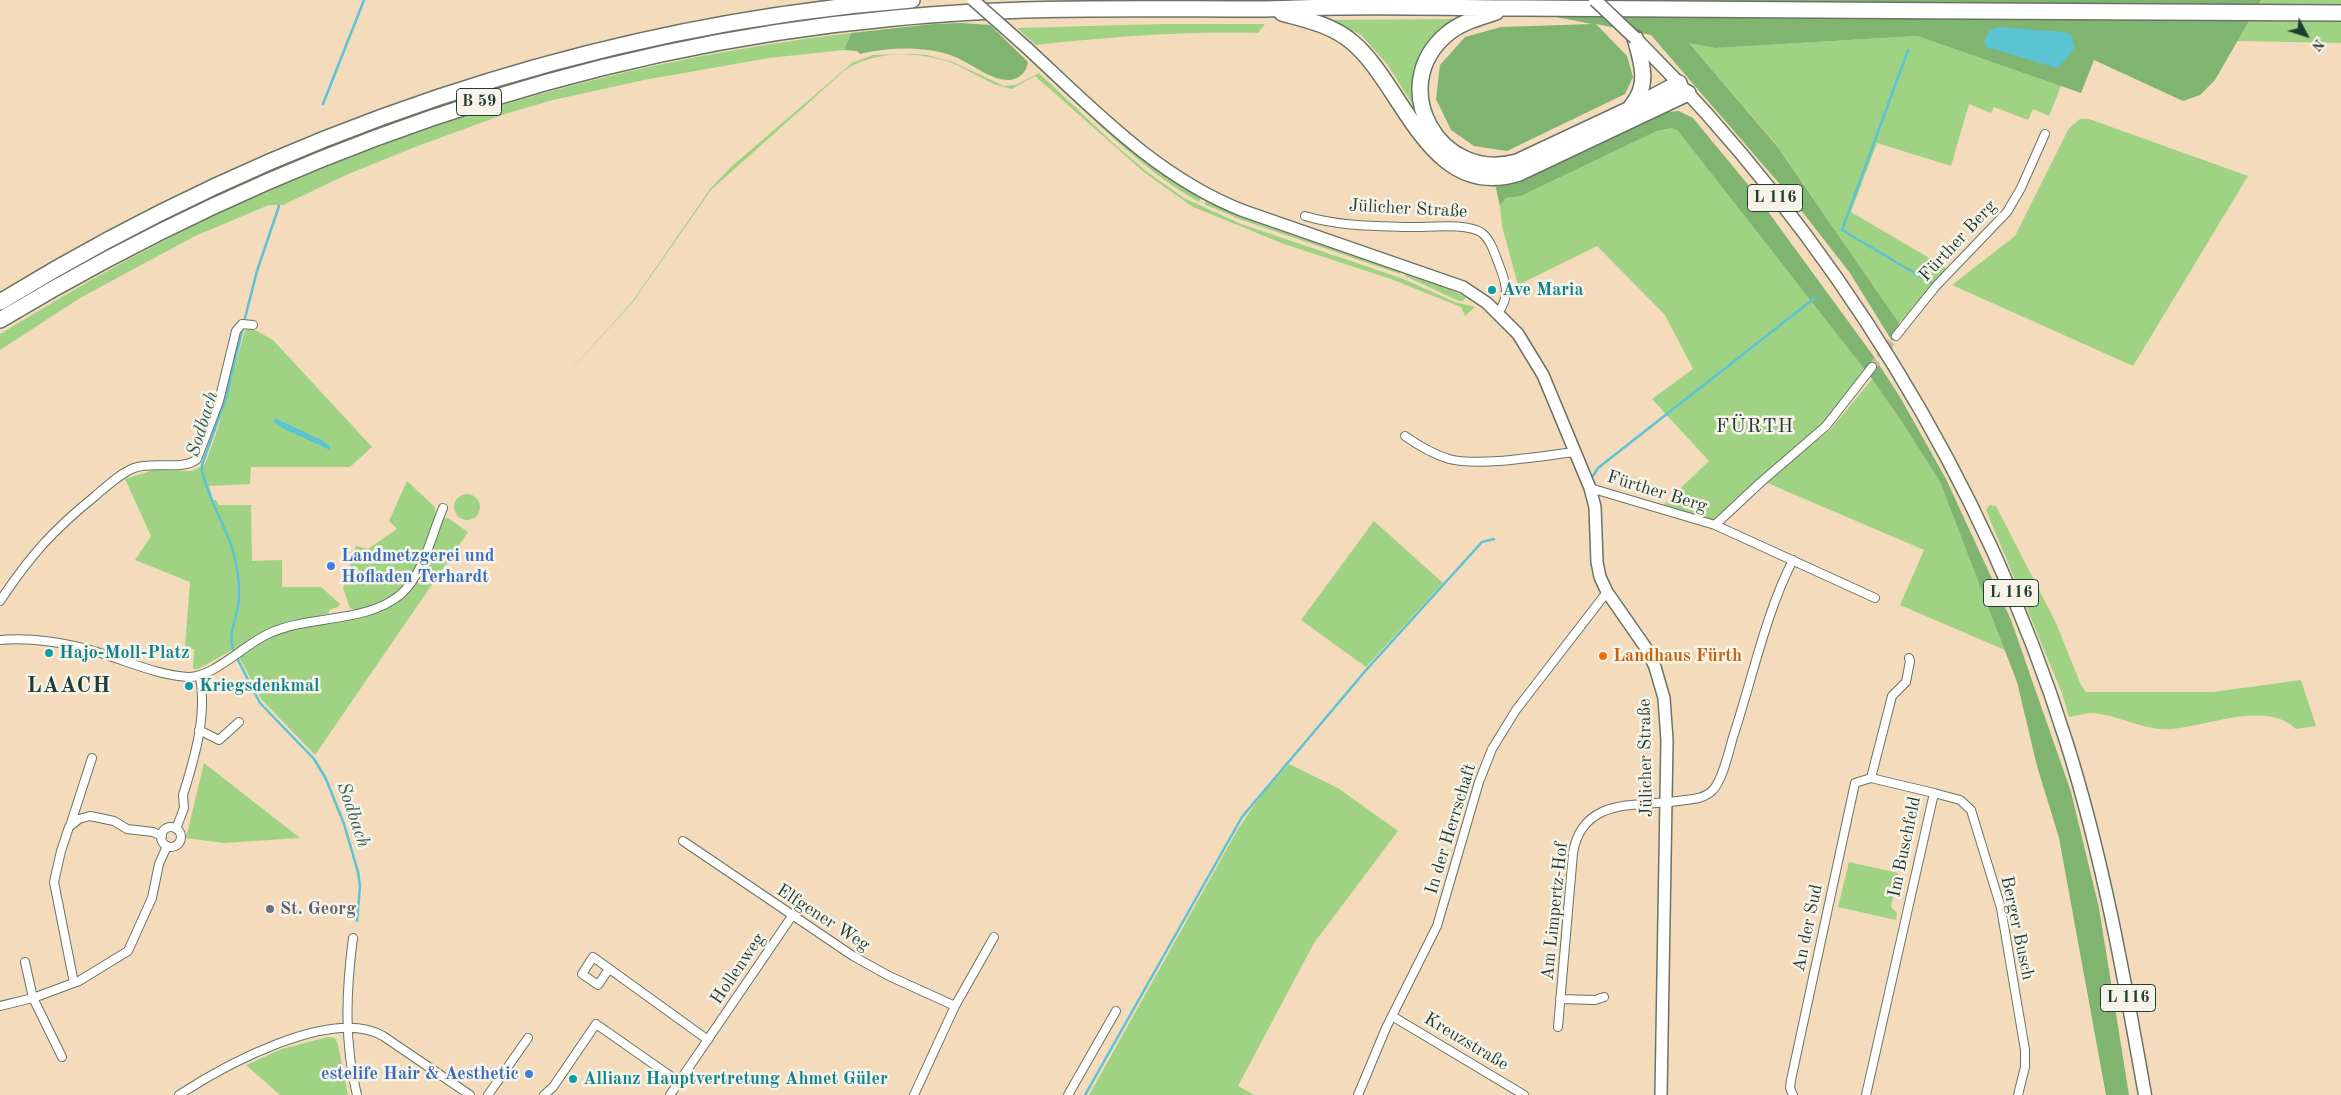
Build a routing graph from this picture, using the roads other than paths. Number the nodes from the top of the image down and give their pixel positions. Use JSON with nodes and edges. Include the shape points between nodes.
{"nodes":[{"id":1,"x":912,"y":0,"type":"edge"},
{"id":2,"x":974,"y":0,"type":"edge"},
{"id":3,"x":1596,"y":0,"type":"edge"},
{"id":4,"x":1509,"y":8,"type":"junction"},
{"id":5,"x":1266,"y":9,"type":"junction"},
{"id":6,"x":2341,"y":14,"type":"edge"},
{"id":7,"x":1635,"y":38,"type":"junction"},
{"id":8,"x":1683,"y":88,"type":"junction"},
{"id":9,"x":1630,"y":109,"type":"junction"},
{"id":10,"x":2045,"y":134,"type":"dead end"},
{"id":11,"x":1305,"y":216,"type":"dead end"},
{"id":12,"x":0,"y":302,"type":"edge"},
{"id":13,"x":1496,"y":311,"type":"junction"},
{"id":14,"x":0,"y":320,"type":"edge"},
{"id":15,"x":247,"y":324,"type":"dead end"},
{"id":16,"x":1896,"y":336,"type":"tunnel mouth"},
{"id":17,"x":1872,"y":367,"type":"tunnel mouth"},
{"id":18,"x":1405,"y":436,"type":"dead end"},
{"id":19,"x":1575,"y":452,"type":"junction"},
{"id":20,"x":1590,"y":488,"type":"junction"},
{"id":21,"x":443,"y":508,"type":"dead end"},
{"id":22,"x":1715,"y":525,"type":"junction"},
{"id":23,"x":1794,"y":560,"type":"junction"},
{"id":24,"x":1607,"y":592,"type":"junction"},
{"id":25,"x":1875,"y":598,"type":"dead end"},
{"id":26,"x":0,"y":601,"type":"edge"},
{"id":27,"x":0,"y":640,"type":"edge"},
{"id":28,"x":1908,"y":658,"type":"dead end"},
{"id":29,"x":200,"y":676,"type":"junction"},
{"id":30,"x":239,"y":722,"type":"dead end"},
{"id":31,"x":199,"y":730,"type":"junction"},
{"id":32,"x":92,"y":758,"type":"dead end"},
{"id":33,"x":1872,"y":778,"type":"junction"},
{"id":34,"x":1934,"y":793,"type":"junction"},
{"id":35,"x":1666,"y":804,"type":"junction"},
{"id":36,"x":69,"y":827,"type":"junction"},
{"id":37,"x":176,"y":829,"type":"junction"},
{"id":38,"x":162,"y":836,"type":"junction"},
{"id":39,"x":682,"y":841,"type":"dead end"},
{"id":40,"x":167,"y":846,"type":"junction"},
{"id":41,"x":792,"y":916,"type":"junction"},
{"id":42,"x":994,"y":937,"type":"dead end"},
{"id":43,"x":353,"y":938,"type":"dead end"},
{"id":44,"x":25,"y":962,"type":"dead end"},
{"id":45,"x":609,"y":969,"type":"dead end"},
{"id":46,"x":74,"y":983,"type":"junction"},
{"id":47,"x":1604,"y":997,"type":"dead end"},
{"id":48,"x":33,"y":998,"type":"junction"},
{"id":49,"x":1560,"y":999,"type":"junction"},
{"id":50,"x":0,"y":1006,"type":"edge"},
{"id":51,"x":955,"y":1006,"type":"junction"},
{"id":52,"x":1116,"y":1012,"type":"dead end"},
{"id":53,"x":1392,"y":1016,"type":"junction"},
{"id":54,"x":1558,"y":1027,"type":"dead end"},
{"id":55,"x":347,"y":1028,"type":"junction"},
{"id":56,"x":528,"y":1038,"type":"dead end"},
{"id":57,"x":708,"y":1040,"type":"junction"},
{"id":58,"x":62,"y":1057,"type":"dead end"},
{"id":59,"x":678,"y":1082,"type":"junction"},
{"id":60,"x":179,"y":1095,"type":"edge"},
{"id":61,"x":357,"y":1095,"type":"edge"},
{"id":62,"x":470,"y":1095,"type":"edge"},
{"id":63,"x":488,"y":1095,"type":"edge"},
{"id":64,"x":544,"y":1095,"type":"edge"},
{"id":65,"x":670,"y":1095,"type":"edge"},
{"id":66,"x":914,"y":1095,"type":"edge"},
{"id":67,"x":1068,"y":1095,"type":"edge"},
{"id":68,"x":1358,"y":1095,"type":"edge"},
{"id":69,"x":1524,"y":1095,"type":"edge"},
{"id":70,"x":1661,"y":1095,"type":"edge"},
{"id":71,"x":1793,"y":1095,"type":"edge"},
{"id":72,"x":1866,"y":1095,"type":"edge"},
{"id":73,"x":2018,"y":1095,"type":"edge"},
{"id":74,"x":2145,"y":1095,"type":"edge"}],
"edges":[{"from":1,"to":12,"type":"highway","number":"B 59","via":[[839,8],[678,34],[583,56],[460,91],[353,128],[213,188],[97,246]]},
{"from":2,"to":13,"type":"street","bridge":true,"via":[[1136,146],[1194,188],[1244,211],[1456,284],[1475,293]]},
{"from":3,"to":7,"type":"main road","number":"L 116","bridge":true},
{"from":4,"to":5,"type":"highway","number":"B 59"},
{"from":4,"to":6,"type":"highway","number":"B 59"},
{"from":4,"to":9,"type":"highway","via":[[1456,27],[1439,41],[1427,60],[1421,78],[1422,106],[1434,133],[1451,151],[1476,163],[1510,164]]},
{"from":5,"to":8,"type":"highway","via":[[1328,26],[1354,43],[1380,71],[1428,144],[1449,162],[1475,174],[1500,177],[1519,173]]},
{"from":5,"to":14,"type":"highway","number":"B 59","via":[[1062,9],[897,17],[748,37],[611,65],[447,112],[306,164],[157,232]]},
{"from":7,"to":8,"type":"main road","number":"L 116"},
{"from":7,"to":9,"type":"highway","via":[[1644,78],[1638,98]]},
{"from":8,"to":9,"type":"highway"},
{"from":8,"to":74,"type":"main road","number":"L 116","via":[[1769,189],[1870,329],[1940,444],[1996,559],[2044,676],[2085,806],[2114,923]]},
{"from":10,"to":16,"type":"street","name":"Fürther Berg","via":[[2007,212],[1931,291]]},
{"from":11,"to":13,"type":"street","name":"Jülicher Straße","via":[[1337,224],[1478,231],[1489,242],[1506,287],[1505,299]]},
{"from":13,"to":19,"type":"street","name":"Jülicher Straße","via":[[1518,334],[1535,360]]},
{"from":15,"to":26,"type":"street","via":[[238,327],[235,333],[219,401],[197,459],[188,464],[138,467],[112,482],[48,536]]},
{"from":17,"to":22,"type":"street","name":"Fürther Berg","via":[[1826,426]]},
{"from":18,"to":19,"type":"street","via":[[1433,453],[1460,461]]},
{"from":19,"to":20,"type":"street","name":"Jülicher Straße"},
{"from":20,"to":22,"type":"street","name":"Fürther Berg"},
{"from":20,"to":24,"type":"street","name":"Jülicher Straße","via":[[1595,508],[1598,570]]},
{"from":21,"to":29,"type":"street","via":[[417,573],[394,599],[370,610],[275,631]]},
{"from":22,"to":23,"type":"street","name":"Fürther Berg"},
{"from":23,"to":25,"type":"street","name":"Fürther Berg"},
{"from":23,"to":35,"type":"street","via":[[1777,597],[1717,785],[1703,796]]},
{"from":24,"to":35,"type":"street","name":"Jülicher Straße","via":[[1646,648],[1662,686],[1667,720]]},
{"from":24,"to":53,"type":"street","name":"In der Herrschaft","via":[[1516,710],[1492,749],[1436,926]]},
{"from":27,"to":29,"type":"street","via":[[27,639],[82,648],[164,673]]},
{"from":28,"to":33,"type":"street","via":[[1906,682],[1892,696]]},
{"from":29,"to":31,"type":"street","via":[[204,702]]},
{"from":30,"to":31,"type":"street","via":[[219,740]]},
{"from":31,"to":37,"type":"street","via":[[183,795],[183,812]]},
{"from":32,"to":36,"type":"street"},
{"from":33,"to":34,"type":"street","name":"Im Buschfeld"},
{"from":33,"to":71,"type":"street","name":"An der Sud","via":[[1855,783],[1791,1080]]},
{"from":34,"to":72,"type":"street","name":"Im Buschfeld"},
{"from":34,"to":73,"type":"street","name":"Berger Busch","via":[[1957,798],[1972,810],[2001,908],[2025,1050],[2025,1067]]},
{"from":35,"to":49,"type":"street","name":"Am Limpertz-Hof","via":[[1612,807],[1592,818],[1579,832],[1574,844]]},
{"from":35,"to":70,"type":"street","name":"Jülicher Straße"},
{"from":36,"to":38,"type":"street","via":[[76,820],[90,816],[114,821],[128,830]]},
{"from":36,"to":46,"type":"street","via":[[54,882]]},
{"from":37,"to":38,"type":"street","via":[[167,829]]},
{"from":37,"to":40,"type":"street","via":[[180,833],[180,842],[173,847]]},
{"from":38,"to":40,"type":"street"},
{"from":39,"to":41,"type":"street","name":"Elfgener Weg"},
{"from":40,"to":46,"type":"street","via":[[159,864],[156,889],[130,949]]},
{"from":41,"to":51,"type":"street","name":"Elfgener Weg","via":[[874,968]]},
{"from":41,"to":57,"type":"street","name":"Hollenweg"},
{"from":42,"to":51,"type":"street"},
{"from":43,"to":55,"type":"street","via":[[346,995]]},
{"from":44,"to":48,"type":"street"},
{"from":45,"to":57,"type":"street"},
{"from":46,"to":48,"type":"street"},
{"from":47,"to":49,"type":"street","name":"Am Limpertz-Hof","via":[[1595,1000]]},
{"from":48,"to":50,"type":"street"},
{"from":48,"to":58,"type":"street"},
{"from":49,"to":54,"type":"street","name":"Am Limpertz-Hof"},
{"from":51,"to":66,"type":"street"},
{"from":52,"to":67,"type":"street"},
{"from":53,"to":68,"type":"street","name":"In der Herrschaft"},
{"from":53,"to":69,"type":"street","name":"Kreuzstraße"},
{"from":55,"to":60,"type":"street","via":[[299,1037],[270,1047],[235,1062]]},
{"from":55,"to":61,"type":"street"},
{"from":55,"to":62,"type":"street","via":[[361,1028],[379,1034]]},
{"from":56,"to":63,"type":"street"},
{"from":57,"to":59,"type":"street","name":"Hollenweg"},
{"from":59,"to":64,"type":"street","via":[[596,1024],[553,1087]]},
{"from":59,"to":65,"type":"street","name":"Hollenweg"}]}
